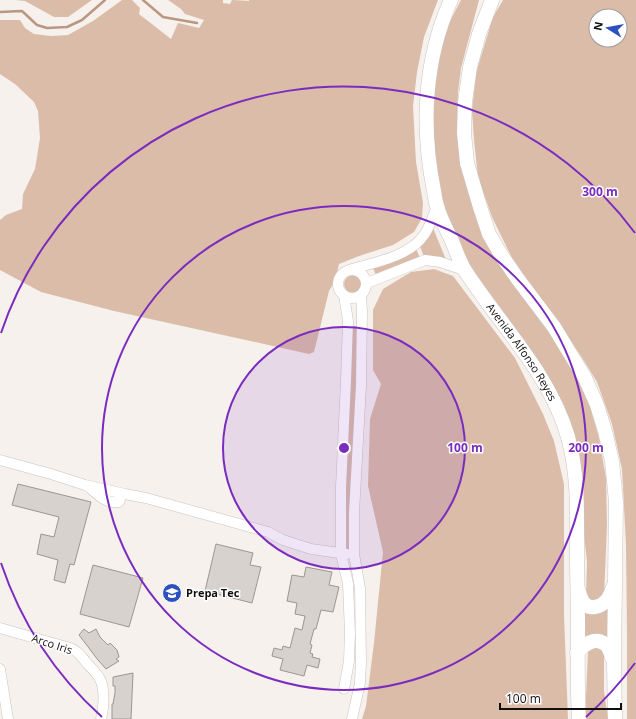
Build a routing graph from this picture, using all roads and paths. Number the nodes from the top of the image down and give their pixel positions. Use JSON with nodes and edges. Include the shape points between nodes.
{"nodes":[{"id":1,"x":451,"y":0,"type":"edge"},
{"id":2,"x":492,"y":0,"type":"edge"},
{"id":3,"x":437,"y":207,"type":"junction"},
{"id":4,"x":352,"y":269,"type":"junction"},
{"id":5,"x":464,"y":270,"type":"junction"},
{"id":6,"x":366,"y":283,"type":"junction"},
{"id":7,"x":362,"y":295,"type":"junction"},
{"id":8,"x":344,"y":296,"type":"junction"},
{"id":9,"x":0,"y":460,"type":"edge"},
{"id":10,"x":341,"y":554,"type":"junction"},
{"id":11,"x":354,"y":554,"type":"junction"},
{"id":12,"x":614,"y":583,"type":"junction"},
{"id":13,"x":577,"y":586,"type":"junction"},
{"id":14,"x":0,"y":628,"type":"edge"},
{"id":15,"x":578,"y":653,"type":"junction"},
{"id":16,"x":349,"y":661,"type":"junction"},
{"id":17,"x":361,"y":661,"type":"junction"},
{"id":18,"x":614,"y":663,"type":"junction"},
{"id":19,"x":0,"y":669,"type":"edge"},
{"id":20,"x":344,"y":689,"type":"dead end"},
{"id":21,"x":5,"y":714,"type":"edge"},
{"id":22,"x":101,"y":719,"type":"edge"},
{"id":23,"x":352,"y":719,"type":"edge"},
{"id":24,"x":579,"y":719,"type":"edge"},
{"id":25,"x":615,"y":719,"type":"edge"}],
"edges":[{"from":1,"to":3,"type":"main road","name":"Avenida Alfonso Reyes","via":[[438,35],[429,74],[426,113],[428,155]]},
{"from":2,"to":12,"type":"main road","via":[[470,67],[464,133],[467,163],[489,234],[517,278],[554,327],[585,378],[597,404],[612,461],[616,502]]},
{"from":3,"to":4,"type":"street","via":[[424,236],[417,243],[396,256]]},
{"from":3,"to":5,"type":"main road","name":"Avenida Alfonso Reyes"},
{"from":4,"to":6,"type":"street","via":[[362,273]]},
{"from":4,"to":8,"type":"street","via":[[343,273],[338,282]]},
{"from":5,"to":6,"type":"street","via":[[425,260]]},
{"from":5,"to":13,"type":"main road","name":"Avenida Alfonso Reyes","via":[[532,364],[552,397],[568,437],[575,470],[578,515]]},
{"from":6,"to":7,"type":"street"},
{"from":7,"to":8,"type":"street","via":[[355,298]]},
{"from":7,"to":11,"type":"street"},
{"from":8,"to":10,"type":"street","via":[[348,321],[341,487]]},
{"from":9,"to":10,"type":"street","via":[[85,485],[146,498],[268,532],[311,549]]},
{"from":10,"to":11,"type":"street"},
{"from":10,"to":16,"type":"street","via":[[348,583]]},
{"from":11,"to":17,"type":"street","via":[[360,588]]},
{"from":12,"to":13,"type":"main road","via":[[607,600],[596,608],[583,602]]},
{"from":12,"to":18,"type":"main road"},
{"from":13,"to":15,"type":"main road","name":"Avenida Alfonso Reyes"},
{"from":14,"to":22,"type":"street","name":"Arco Iris","via":[[77,651],[100,678],[104,702]]},
{"from":15,"to":18,"type":"main road","via":[[586,644],[601,642],[606,644]]},
{"from":15,"to":24,"type":"main road","name":"Avenida Alfonso Reyes"},
{"from":16,"to":17,"type":"street"},
{"from":16,"to":20,"type":"street"},
{"from":17,"to":23,"type":"street","via":[[360,683]]},
{"from":18,"to":25,"type":"main road"},
{"from":19,"to":21,"type":"street"}]}
